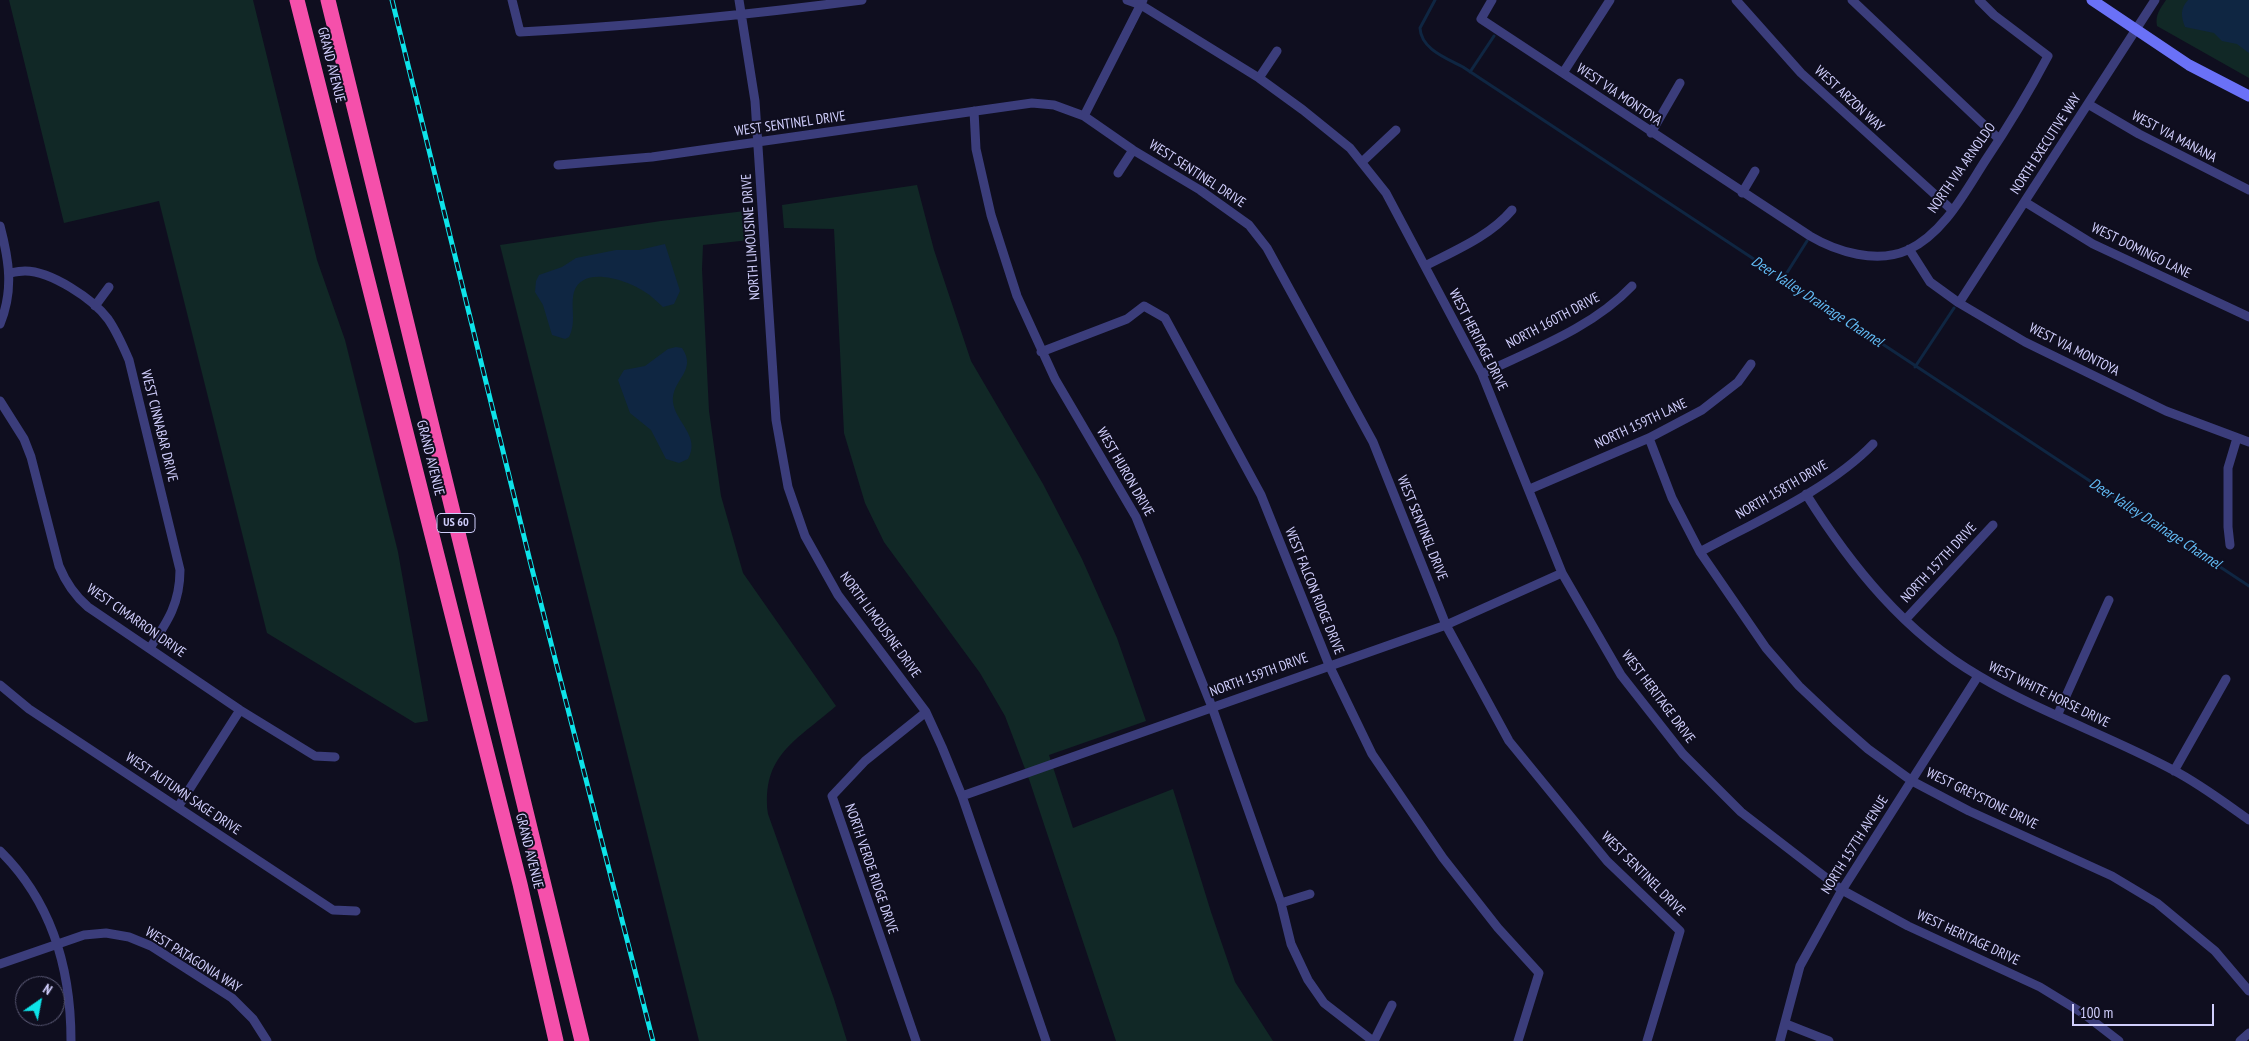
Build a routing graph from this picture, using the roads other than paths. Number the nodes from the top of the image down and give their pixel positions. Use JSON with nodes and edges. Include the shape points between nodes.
{"nodes":[{"id":1,"x":297,"y":0,"type":"edge"},
{"id":2,"x":328,"y":0,"type":"edge"},
{"id":3,"x":512,"y":0,"type":"edge"},
{"id":4,"x":739,"y":0,"type":"edge"},
{"id":5,"x":862,"y":0,"type":"edge"},
{"id":6,"x":1128,"y":0,"type":"edge"},
{"id":7,"x":1492,"y":0,"type":"edge"},
{"id":8,"x":1610,"y":0,"type":"edge"},
{"id":9,"x":1736,"y":0,"type":"edge"},
{"id":10,"x":1852,"y":0,"type":"edge"},
{"id":11,"x":1979,"y":0,"type":"edge"},
{"id":12,"x":2092,"y":0,"type":"edge"},
{"id":13,"x":2156,"y":0,"type":"edge"},
{"id":14,"x":1142,"y":2,"type":"edge"},
{"id":15,"x":743,"y":16,"type":"junction"},
{"id":16,"x":2136,"y":31,"type":"junction"},
{"id":17,"x":1277,"y":51,"type":"dead end"},
{"id":18,"x":1563,"y":73,"type":"junction"},
{"id":19,"x":1259,"y":78,"type":"junction"},
{"id":20,"x":1680,"y":83,"type":"dead end"},
{"id":21,"x":2249,"y":96,"type":"edge"},
{"id":22,"x":2088,"y":104,"type":"junction"},
{"id":23,"x":974,"y":111,"type":"junction"},
{"id":24,"x":1084,"y":116,"type":"junction"},
{"id":25,"x":1396,"y":130,"type":"dead end"},
{"id":26,"x":1651,"y":133,"type":"junction"},
{"id":27,"x":1999,"y":139,"type":"junction"},
{"id":28,"x":758,"y":142,"type":"junction"},
{"id":29,"x":1133,"y":150,"type":"junction"},
{"id":30,"x":1362,"y":162,"type":"junction"},
{"id":31,"x":558,"y":165,"type":"dead end"},
{"id":32,"x":1755,"y":171,"type":"dead end"},
{"id":33,"x":1118,"y":173,"type":"dead end"},
{"id":34,"x":2249,"y":190,"type":"edge"},
{"id":35,"x":1742,"y":193,"type":"junction"},
{"id":36,"x":2025,"y":202,"type":"junction"},
{"id":37,"x":1512,"y":210,"type":"dead end"},
{"id":38,"x":1952,"y":210,"type":"junction"},
{"id":39,"x":0,"y":226,"type":"edge"},
{"id":40,"x":1909,"y":249,"type":"junction"},
{"id":41,"x":1838,"y":250,"type":"joint"},
{"id":42,"x":1425,"y":266,"type":"junction"},
{"id":43,"x":10,"y":273,"type":"junction"},
{"id":44,"x":1632,"y":286,"type":"dead end"},
{"id":45,"x":109,"y":288,"type":"dead end"},
{"id":46,"x":1959,"y":303,"type":"junction"},
{"id":47,"x":96,"y":306,"type":"junction"},
{"id":48,"x":2249,"y":317,"type":"edge"},
{"id":49,"x":0,"y":324,"type":"edge"},
{"id":50,"x":1041,"y":352,"type":"junction"},
{"id":51,"x":1751,"y":364,"type":"dead end"},
{"id":52,"x":1482,"y":374,"type":"junction"},
{"id":53,"x":0,"y":401,"type":"edge"},
{"id":54,"x":1649,"y":438,"type":"junction"},
{"id":55,"x":2237,"y":438,"type":"junction"},
{"id":56,"x":2249,"y":442,"type":"edge"},
{"id":57,"x":1873,"y":444,"type":"dead end"},
{"id":58,"x":1530,"y":489,"type":"junction"},
{"id":59,"x":1806,"y":494,"type":"junction"},
{"id":60,"x":1993,"y":524,"type":"dead end"},
{"id":61,"x":2230,"y":545,"type":"dead end"},
{"id":62,"x":1700,"y":552,"type":"junction"},
{"id":63,"x":1562,"y":574,"type":"junction"},
{"id":64,"x":2109,"y":600,"type":"dead end"},
{"id":65,"x":1905,"y":620,"type":"junction"},
{"id":66,"x":1446,"y":624,"type":"junction"},
{"id":67,"x":150,"y":648,"type":"junction"},
{"id":68,"x":1329,"y":664,"type":"junction"},
{"id":69,"x":1978,"y":676,"type":"junction"},
{"id":70,"x":2226,"y":679,"type":"dead end"},
{"id":71,"x":0,"y":685,"type":"edge"},
{"id":72,"x":1212,"y":706,"type":"junction"},
{"id":73,"x":240,"y":710,"type":"junction"},
{"id":74,"x":926,"y":712,"type":"junction"},
{"id":75,"x":2057,"y":716,"type":"junction"},
{"id":76,"x":335,"y":758,"type":"dead end"},
{"id":77,"x":2174,"y":770,"type":"junction"},
{"id":78,"x":1912,"y":781,"type":"junction"},
{"id":79,"x":962,"y":796,"type":"junction"},
{"id":80,"x":178,"y":807,"type":"junction"},
{"id":81,"x":2249,"y":820,"type":"edge"},
{"id":82,"x":0,"y":851,"type":"edge"},
{"id":83,"x":1842,"y":890,"type":"junction"},
{"id":84,"x":1310,"y":894,"type":"dead end"},
{"id":85,"x":1281,"y":903,"type":"junction"},
{"id":86,"x":356,"y":912,"type":"dead end"},
{"id":87,"x":58,"y":943,"type":"junction"},
{"id":88,"x":0,"y":964,"type":"edge"},
{"id":89,"x":2249,"y":991,"type":"edge"},
{"id":90,"x":1392,"y":1005,"type":"dead end"},
{"id":91,"x":1786,"y":1024,"type":"junction"},
{"id":92,"x":2249,"y":1033,"type":"edge"},
{"id":93,"x":71,"y":1041,"type":"edge"},
{"id":94,"x":267,"y":1041,"type":"edge"},
{"id":95,"x":556,"y":1041,"type":"edge"},
{"id":96,"x":582,"y":1041,"type":"edge"},
{"id":97,"x":916,"y":1041,"type":"edge"},
{"id":98,"x":1046,"y":1041,"type":"edge"},
{"id":99,"x":1374,"y":1041,"type":"edge"},
{"id":100,"x":1518,"y":1041,"type":"edge"},
{"id":101,"x":1647,"y":1041,"type":"edge"},
{"id":102,"x":1780,"y":1041,"type":"edge"},
{"id":103,"x":1829,"y":1041,"type":"edge"},
{"id":104,"x":2118,"y":1041,"type":"edge"},
{"id":105,"x":2240,"y":1041,"type":"edge"}],
"edges":[{"from":1,"to":95,"type":"highway","name":"GRAND AVENUE","number":"US 60","via":[[520,884]]},
{"from":2,"to":96,"type":"highway","name":"GRAND AVENUE","number":"US 60"},
{"from":3,"to":15,"type":"street","via":[[520,32]]},
{"from":4,"to":15,"type":"street","name":"NORTH LIMOUSINE DRIVE"},
{"from":5,"to":15,"type":"street"},
{"from":6,"to":14,"type":"street","name":"WEST HERITAGE DRIVE"},
{"from":7,"to":18,"type":"street","name":"WEST VIA MONTOYA","via":[[1481,19]]},
{"from":8,"to":18,"type":"street"},
{"from":9,"to":38,"type":"street","name":"WEST ARZON WAY","via":[[1802,73]]},
{"from":10,"to":27,"type":"street"},
{"from":11,"to":27,"type":"street","name":"NORTH VIA ARNOLDO","via":[[2048,56]]},
{"from":12,"to":16,"type":"street"},
{"from":13,"to":16,"type":"street","name":"NORTH EXECUTIVE WAY"},
{"from":14,"to":19,"type":"street","name":"WEST HERITAGE DRIVE"},
{"from":14,"to":24,"type":"street"},
{"from":15,"to":28,"type":"street","name":"NORTH LIMOUSINE DRIVE","via":[[756,101]]},
{"from":16,"to":21,"type":"street"},
{"from":16,"to":22,"type":"street","name":"NORTH EXECUTIVE WAY"},
{"from":17,"to":19,"type":"street"},
{"from":18,"to":26,"type":"street","name":"WEST VIA MONTOYA"},
{"from":19,"to":30,"type":"street","name":"WEST HERITAGE DRIVE","via":[[1336,136]]},
{"from":20,"to":26,"type":"street"},
{"from":22,"to":34,"type":"street","name":"WEST VIA MANANA"},
{"from":22,"to":36,"type":"street","name":"NORTH EXECUTIVE WAY"},
{"from":23,"to":24,"type":"street","name":"WEST SENTINEL DRIVE","via":[[1032,103],[1054,105]]},
{"from":23,"to":28,"type":"street","name":"WEST SENTINEL DRIVE"},
{"from":23,"to":50,"type":"street","name":"WEST HURON DRIVE","via":[[976,148],[991,215],[1017,296]]},
{"from":24,"to":29,"type":"street","name":"WEST SENTINEL DRIVE"},
{"from":25,"to":30,"type":"street"},
{"from":26,"to":35,"type":"street","name":"WEST VIA MONTOYA"},
{"from":27,"to":38,"type":"street","name":"NORTH VIA ARNOLDO"},
{"from":28,"to":31,"type":"street","name":"WEST SENTINEL DRIVE","via":[[652,157]]},
{"from":28,"to":74,"type":"street","name":"NORTH LIMOUSINE DRIVE","via":[[776,420],[788,487],[805,536],[838,594]]},
{"from":29,"to":33,"type":"street","name":"WEST SENTINEL DRIVE"},
{"from":29,"to":66,"type":"street","name":"WEST SENTINEL DRIVE","via":[[1200,190],[1249,225],[1268,248],[1373,442]]},
{"from":30,"to":42,"type":"street","name":"WEST HERITAGE DRIVE","via":[[1386,193]]},
{"from":32,"to":35,"type":"street"},
{"from":35,"to":41,"type":"street","name":"WEST VIA MONTOYA"},
{"from":36,"to":46,"type":"street","name":"NORTH EXECUTIVE WAY"},
{"from":36,"to":48,"type":"street","name":"WEST DOMINGO LANE","via":[[2094,244]]},
{"from":37,"to":42,"type":"street","via":[[1478,238]]},
{"from":38,"to":40,"type":"street","name":"NORTH VIA ARNOLDO","via":[[1934,232]]},
{"from":39,"to":43,"type":"street"},
{"from":40,"to":41,"type":"street","name":"NORTH VIA ARNOLDO","via":[[1874,256]]},
{"from":40,"to":46,"type":"street","name":"WEST VIA MONTOYA","via":[[1930,282]]},
{"from":42,"to":52,"type":"street","name":"WEST HERITAGE DRIVE"},
{"from":43,"to":47,"type":"street","name":"WEST CINNABAR DRIVE","via":[[26,270],[56,280]]},
{"from":43,"to":49,"type":"street"},
{"from":44,"to":52,"type":"street","name":"NORTH 160TH DRIVE","via":[[1600,314]]},
{"from":45,"to":47,"type":"street"},
{"from":46,"to":55,"type":"street","name":"WEST VIA MONTOYA","via":[[2025,342],[2103,381],[2166,411]]},
{"from":47,"to":67,"type":"street","name":"WEST CINNABAR DRIVE","via":[[120,338],[129,360],[180,570],[177,602]]},
{"from":50,"to":68,"type":"street","name":"WEST FALCON RIDGE DRIVE","via":[[1127,320],[1144,306],[1165,318],[1261,495]]},
{"from":50,"to":72,"type":"street","name":"WEST HURON DRIVE","via":[[1136,517]]},
{"from":51,"to":54,"type":"street","name":"NORTH 159TH LANE","via":[[1738,382],[1702,410]]},
{"from":52,"to":58,"type":"street","name":"WEST HERITAGE DRIVE"},
{"from":53,"to":67,"type":"street","name":"WEST CIMARRON DRIVE","via":[[24,439],[31,457],[66,582],[88,607]]},
{"from":54,"to":58,"type":"street","name":"NORTH 159TH LANE"},
{"from":54,"to":62,"type":"street","name":"WEST GREYSTONE DRIVE","via":[[1672,498]]},
{"from":55,"to":56,"type":"street","name":"WEST VIA MONTOYA"},
{"from":55,"to":61,"type":"street","via":[[2228,468],[2226,492]]},
{"from":57,"to":59,"type":"street","name":"NORTH 158TH DRIVE","via":[[1860,458]]},
{"from":58,"to":63,"type":"street","name":"WEST HERITAGE DRIVE"},
{"from":59,"to":62,"type":"street","name":"NORTH 158TH DRIVE"},
{"from":59,"to":65,"type":"street","name":"WEST WHITE HORSE DRIVE","via":[[1858,570]]},
{"from":60,"to":65,"type":"street","name":"NORTH 157TH DRIVE"},
{"from":62,"to":78,"type":"street","name":"WEST GREYSTONE DRIVE","via":[[1766,648],[1799,686],[1868,749]]},
{"from":63,"to":66,"type":"street","name":"NORTH 159TH DRIVE"},
{"from":63,"to":83,"type":"street","name":"WEST HERITAGE DRIVE","via":[[1621,675],[1683,754],[1741,812]]},
{"from":64,"to":75,"type":"street"},
{"from":65,"to":69,"type":"street","name":"WEST WHITE HORSE DRIVE","via":[[1937,648]]},
{"from":66,"to":68,"type":"street","name":"NORTH 159TH DRIVE"},
{"from":66,"to":101,"type":"street","name":"WEST SENTINEL DRIVE","via":[[1509,741],[1607,861],[1680,931]]},
{"from":67,"to":73,"type":"street","name":"WEST CIMARRON DRIVE"},
{"from":68,"to":72,"type":"street","name":"NORTH 159TH DRIVE"},
{"from":68,"to":100,"type":"street","name":"WEST FALCON RIDGE DRIVE","via":[[1372,754],[1437,850],[1498,928],[1539,972]]},
{"from":69,"to":75,"type":"street","name":"WEST WHITE HORSE DRIVE"},
{"from":69,"to":78,"type":"street","name":"NORTH 157TH AVENUE"},
{"from":70,"to":77,"type":"street"},
{"from":71,"to":80,"type":"street","name":"WEST AUTUMN SAGE DRIVE","via":[[29,709]]},
{"from":72,"to":79,"type":"street","name":"NORTH 159TH DRIVE"},
{"from":72,"to":85,"type":"street","name":"WEST HURON DRIVE"},
{"from":73,"to":76,"type":"street","name":"WEST CIMARRON DRIVE","via":[[315,756]]},
{"from":73,"to":80,"type":"street"},
{"from":74,"to":79,"type":"street","name":"NORTH LIMOUSINE DRIVE"},
{"from":74,"to":97,"type":"street","name":"NORTH VERDE RIDGE DRIVE","via":[[865,761],[832,796]]},
{"from":75,"to":77,"type":"street","name":"WEST WHITE HORSE DRIVE"},
{"from":77,"to":81,"type":"street","name":"WEST WHITE HORSE DRIVE"},
{"from":78,"to":83,"type":"street","name":"NORTH 157TH AVENUE"},
{"from":78,"to":89,"type":"street","name":"WEST GREYSTONE DRIVE","via":[[1969,811],[2112,876],[2157,903],[2215,952]]},
{"from":79,"to":98,"type":"street","name":"NORTH LIMOUSINE DRIVE"},
{"from":80,"to":86,"type":"street","name":"WEST AUTUMN SAGE DRIVE","via":[[333,910]]},
{"from":82,"to":87,"type":"street","via":[[34,891]]},
{"from":83,"to":91,"type":"street","name":"NORTH 157TH AVENUE","via":[[1800,966]]},
{"from":83,"to":104,"type":"street","name":"WEST HERITAGE DRIVE","via":[[1908,926],[2040,986]]},
{"from":84,"to":85,"type":"street"},
{"from":85,"to":99,"type":"street","name":"WEST HURON DRIVE","via":[[1291,944],[1308,980],[1324,1003]]},
{"from":87,"to":88,"type":"street","name":"WEST PATAGONIA WAY"},
{"from":87,"to":93,"type":"street","via":[[69,991]]},
{"from":87,"to":94,"type":"street","name":"WEST PATAGONIA WAY","via":[[84,935],[106,933],[129,936],[151,946],[232,998],[253,1019]]},
{"from":90,"to":99,"type":"street","name":"WEST HURON DRIVE"},
{"from":91,"to":102,"type":"street","name":"NORTH 157TH AVENUE"},
{"from":91,"to":103,"type":"street"},
{"from":92,"to":105,"type":"street"}]}
